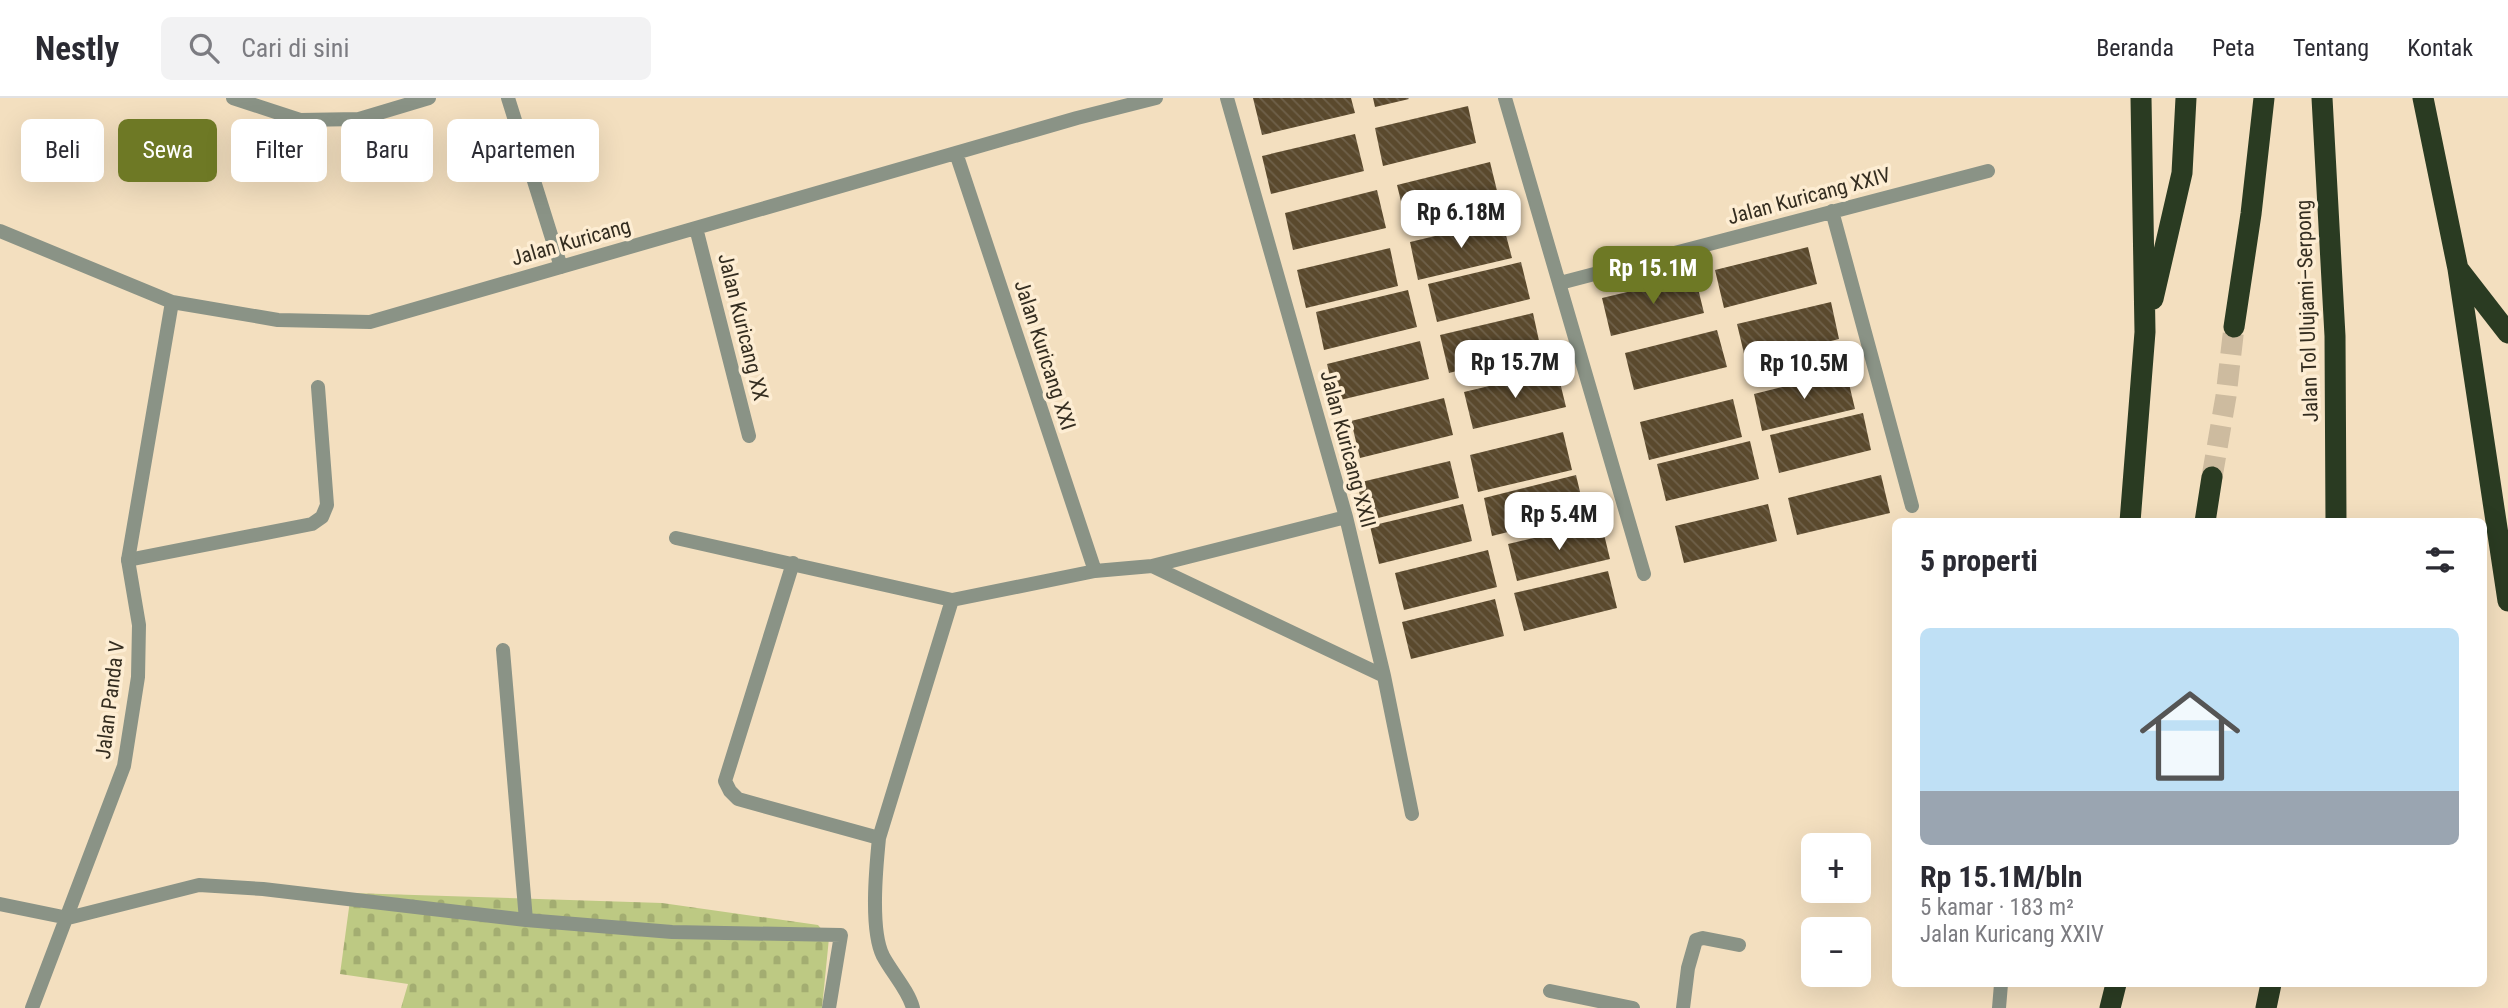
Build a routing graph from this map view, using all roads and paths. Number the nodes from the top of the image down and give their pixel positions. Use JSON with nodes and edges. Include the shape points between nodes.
{"nodes":[{"id":1,"x":429,"y":98,"type":"edge"},
{"id":2,"x":508,"y":98,"type":"edge"},
{"id":3,"x":1156,"y":98,"type":"edge"},
{"id":4,"x":1227,"y":98,"type":"edge"},
{"id":5,"x":1505,"y":98,"type":"edge"},
{"id":6,"x":2141,"y":98,"type":"edge"},
{"id":7,"x":2186,"y":98,"type":"edge"},
{"id":8,"x":2264,"y":98,"type":"edge"},
{"id":9,"x":2322,"y":98,"type":"edge"},
{"id":10,"x":2423,"y":98,"type":"edge"},
{"id":11,"x":236,"y":99,"type":"edge"},
{"id":12,"x":957,"y":153,"type":"junction"},
{"id":13,"x":1988,"y":171,"type":"dead end"},
{"id":14,"x":1832,"y":211,"type":"junction"},
{"id":15,"x":696,"y":228,"type":"junction"},
{"id":16,"x":0,"y":231,"type":"edge"},
{"id":17,"x":561,"y":267,"type":"junction"},
{"id":18,"x":2458,"y":269,"type":"junction"},
{"id":19,"x":1560,"y":283,"type":"junction"},
{"id":20,"x":172,"y":302,"type":"junction"},
{"id":21,"x":2234,"y":327,"type":"tunnel mouth"},
{"id":22,"x":2145,"y":332,"type":"junction"},
{"id":23,"x":2508,"y":333,"type":"edge"},
{"id":24,"x":318,"y":387,"type":"dead end"},
{"id":25,"x":749,"y":436,"type":"dead end"},
{"id":26,"x":2212,"y":477,"type":"tunnel mouth"},
{"id":27,"x":1912,"y":506,"type":"dead end"},
{"id":28,"x":1346,"y":517,"type":"junction"},
{"id":29,"x":2130,"y":518,"type":"edge"},
{"id":30,"x":2205,"y":518,"type":"edge"},
{"id":31,"x":2336,"y":518,"type":"edge"},
{"id":32,"x":676,"y":538,"type":"dead end"},
{"id":33,"x":128,"y":560,"type":"junction"},
{"id":34,"x":793,"y":563,"type":"junction"},
{"id":35,"x":1152,"y":566,"type":"junction"},
{"id":36,"x":1094,"y":571,"type":"junction"},
{"id":37,"x":1644,"y":574,"type":"dead end"},
{"id":38,"x":952,"y":600,"type":"junction"},
{"id":39,"x":2508,"y":601,"type":"edge"},
{"id":40,"x":503,"y":650,"type":"dead end"},
{"id":41,"x":1384,"y":676,"type":"junction"},
{"id":42,"x":1412,"y":814,"type":"dead end"},
{"id":43,"x":879,"y":838,"type":"junction"},
{"id":44,"x":0,"y":904,"type":"edge"},
{"id":45,"x":68,"y":918,"type":"junction"},
{"id":46,"x":526,"y":920,"type":"junction"},
{"id":47,"x":1739,"y":945,"type":"dead end"},
{"id":48,"x":2001,"y":987,"type":"edge"},
{"id":49,"x":2104,"y":987,"type":"edge"},
{"id":50,"x":2115,"y":987,"type":"edge"},
{"id":51,"x":2270,"y":987,"type":"edge"},
{"id":52,"x":1550,"y":991,"type":"dead end"},
{"id":53,"x":32,"y":1008,"type":"edge"},
{"id":54,"x":829,"y":1008,"type":"edge"},
{"id":55,"x":913,"y":1008,"type":"edge"},
{"id":56,"x":1633,"y":1008,"type":"edge"},
{"id":57,"x":1683,"y":1008,"type":"edge"},
{"id":58,"x":1999,"y":1008,"type":"edge"},
{"id":59,"x":2103,"y":1008,"type":"edge"},
{"id":60,"x":2110,"y":1008,"type":"edge"},
{"id":61,"x":2266,"y":1008,"type":"edge"}],
"edges":[{"from":1,"to":11,"type":"street","via":[[359,119],[300,120]]},
{"from":2,"to":17,"type":"street"},
{"from":3,"to":12,"type":"street","name":"Jalan Kuricang"},
{"from":4,"to":28,"type":"street","name":"Jalan Kuricang XXII"},
{"from":5,"to":19,"type":"street"},
{"from":6,"to":22,"type":"highway"},
{"from":7,"to":22,"type":"highway","via":[[2182,173]]},
{"from":8,"to":21,"type":"highway"},
{"from":9,"to":31,"type":"highway","name":"Jalan Tol Ulujami–Serpong","via":[[2335,336]]},
{"from":10,"to":18,"type":"highway"},
{"from":12,"to":15,"type":"street","name":"Jalan Kuricang"},
{"from":12,"to":36,"type":"street","name":"Jalan Kuricang XXI"},
{"from":13,"to":14,"type":"street","name":"Jalan Kuricang XXIV"},
{"from":14,"to":19,"type":"street","name":"Jalan Kuricang XXIV"},
{"from":14,"to":27,"type":"street"},
{"from":15,"to":17,"type":"street","name":"Jalan Kuricang"},
{"from":15,"to":25,"type":"street","name":"Jalan Kuricang XX"},
{"from":16,"to":20,"type":"street","name":"Jalan Kuricang"},
{"from":17,"to":20,"type":"street","name":"Jalan Kuricang","via":[[370,322],[278,320]]},
{"from":18,"to":23,"type":"highway"},
{"from":18,"to":39,"type":"highway"},
{"from":19,"to":37,"type":"street"},
{"from":20,"to":33,"type":"street","name":"Jalan Panda V"},
{"from":22,"to":29,"type":"highway"},
{"from":24,"to":33,"type":"street","via":[[327,505],[322,517],[312,524]]},
{"from":26,"to":30,"type":"highway"},
{"from":28,"to":35,"type":"street"},
{"from":28,"to":41,"type":"street","name":"Jalan Kuricang XXII"},
{"from":32,"to":34,"type":"street"},
{"from":33,"to":45,"type":"street","name":"Jalan Panda V","via":[[139,638],[138,677],[124,766]]},
{"from":34,"to":38,"type":"street"},
{"from":34,"to":43,"type":"street","via":[[725,781],[738,799]]},
{"from":35,"to":36,"type":"street"},
{"from":35,"to":41,"type":"street"},
{"from":36,"to":38,"type":"street"},
{"from":38,"to":43,"type":"street"},
{"from":40,"to":46,"type":"street"},
{"from":41,"to":42,"type":"street","name":"Jalan Kuricang XXII"},
{"from":43,"to":55,"type":"street","via":[[877,933],[882,954]]},
{"from":44,"to":45,"type":"street"},
{"from":45,"to":46,"type":"street","via":[[199,885]]},
{"from":45,"to":53,"type":"street","name":"Jalan Panda V"},
{"from":46,"to":54,"type":"street","via":[[672,932],[841,935]]},
{"from":47,"to":57,"type":"street","via":[[1696,940]]},
{"from":48,"to":58,"type":"street"},
{"from":49,"to":59,"type":"highway"},
{"from":50,"to":60,"type":"highway"},
{"from":51,"to":61,"type":"highway"},
{"from":52,"to":56,"type":"street"}]}
